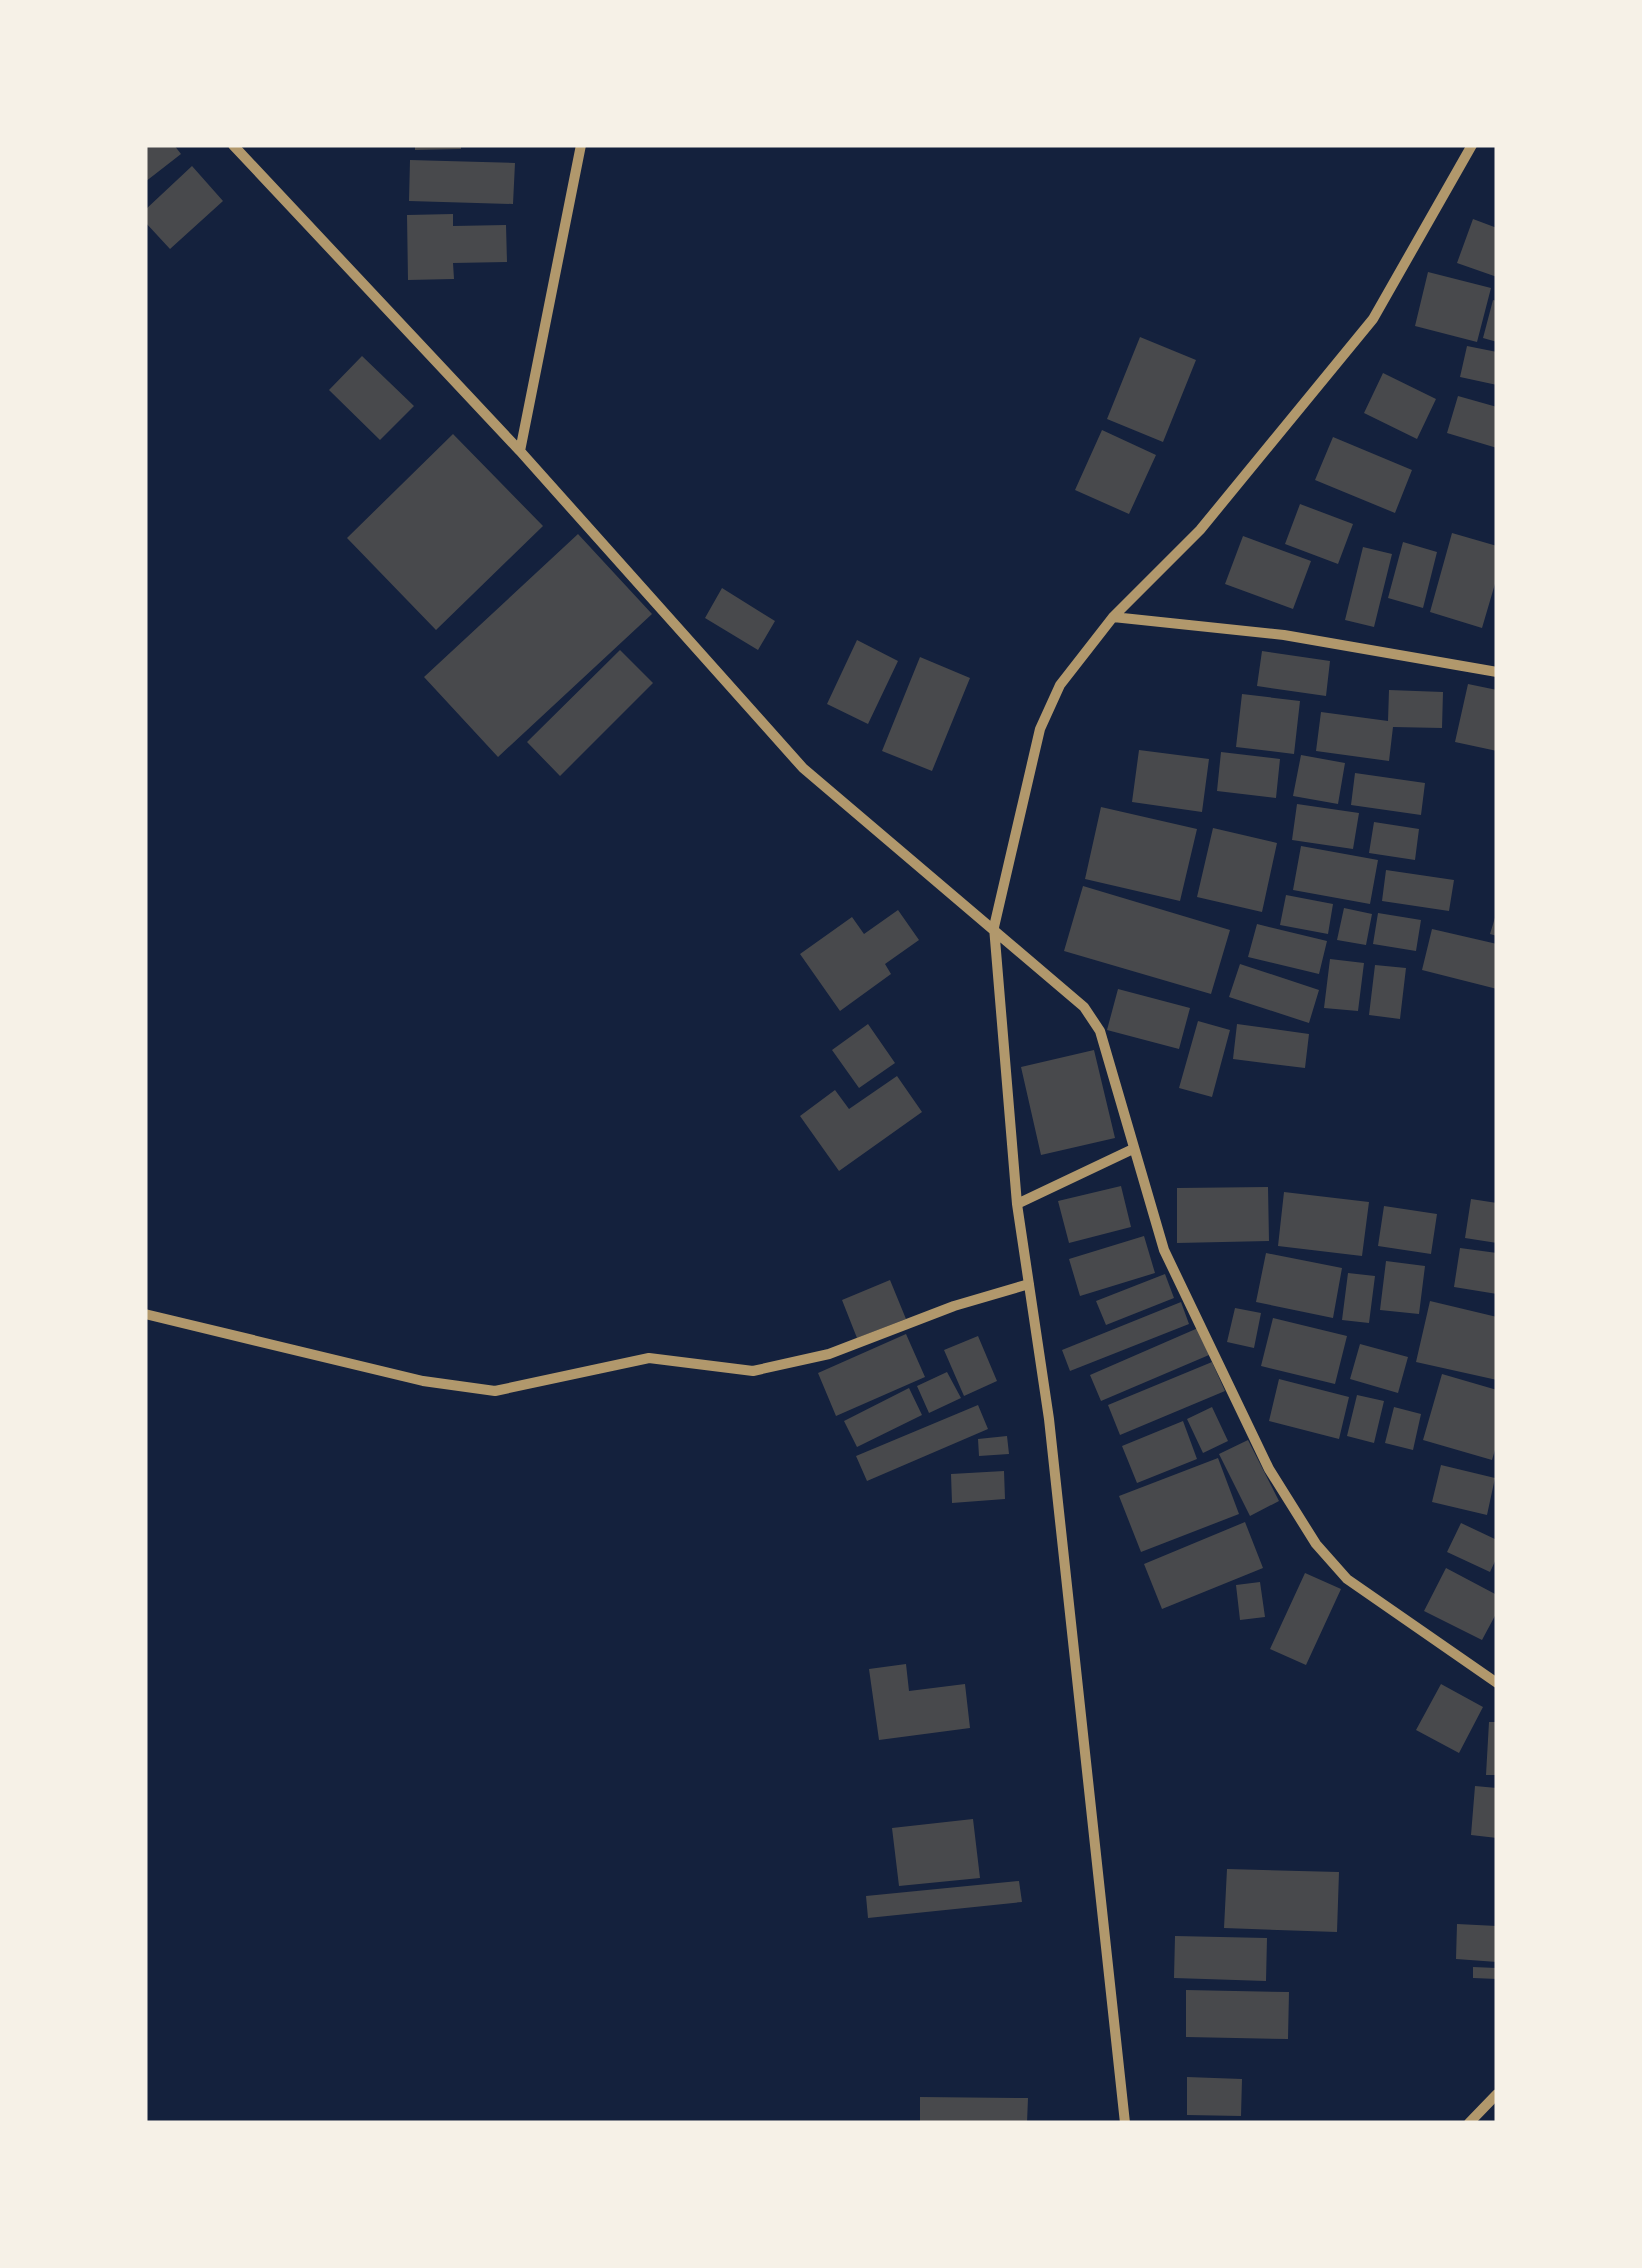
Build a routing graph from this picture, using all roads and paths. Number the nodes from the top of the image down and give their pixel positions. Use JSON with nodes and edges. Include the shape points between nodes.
{"nodes":[{"id":1,"x":233,"y":145,"type":"edge"},
{"id":2,"x":581,"y":145,"type":"edge"},
{"id":3,"x":1472,"y":145,"type":"edge"},
{"id":4,"x":520,"y":451,"type":"junction"},
{"id":5,"x":1113,"y":617,"type":"junction"},
{"id":6,"x":1497,"y":672,"type":"edge"},
{"id":7,"x":994,"y":927,"type":"junction"},
{"id":8,"x":1133,"y":1150,"type":"junction"},
{"id":9,"x":1017,"y":1204,"type":"junction"},
{"id":10,"x":1029,"y":1284,"type":"junction"},
{"id":11,"x":145,"y":1314,"type":"edge"},
{"id":12,"x":1497,"y":1683,"type":"edge"},
{"id":13,"x":1497,"y":2094,"type":"edge"},
{"id":14,"x":1126,"y":2123,"type":"edge"},
{"id":15,"x":1469,"y":2123,"type":"edge"}],
"edges":[{"from":1,"to":4,"type":"street"},
{"from":2,"to":4,"type":"street"},
{"from":3,"to":5,"type":"street","via":[[1373,319],[1200,530]]},
{"from":4,"to":7,"type":"street","via":[[802,768],[952,899]]},
{"from":5,"to":6,"type":"street","via":[[1284,635]]},
{"from":5,"to":7,"type":"street","via":[[1060,685],[1040,728]]},
{"from":7,"to":8,"type":"street","via":[[1061,984],[1100,1030]]},
{"from":7,"to":9,"type":"street"},
{"from":8,"to":9,"type":"street"},
{"from":8,"to":12,"type":"street","via":[[1164,1250],[1269,1469],[1316,1544],[1347,1579]]},
{"from":9,"to":10,"type":"street"},
{"from":10,"to":11,"type":"street","via":[[829,1354],[753,1371],[649,1358],[495,1391],[423,1381]]},
{"from":10,"to":14,"type":"street"},
{"from":13,"to":15,"type":"street"}]}
